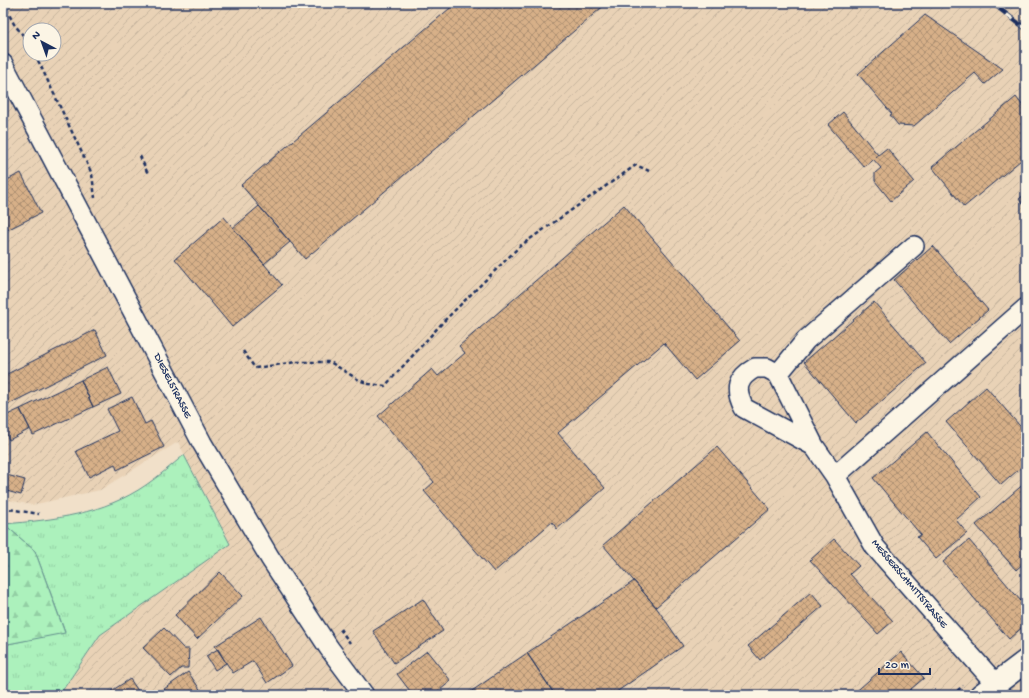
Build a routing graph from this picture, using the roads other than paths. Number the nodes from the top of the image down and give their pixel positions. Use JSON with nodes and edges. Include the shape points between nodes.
{"nodes":[{"id":1,"x":3,"y":64,"type":"edge"},
{"id":2,"x":914,"y":246,"type":"dead end"},
{"id":3,"x":1026,"y":308,"type":"edge"},
{"id":4,"x":778,"y":374,"type":"junction"},
{"id":5,"x":814,"y":446,"type":"junction"},
{"id":6,"x":835,"y":476,"type":"junction"},
{"id":7,"x":1026,"y":661,"type":"edge"},
{"id":8,"x":988,"y":689,"type":"edge"},
{"id":9,"x":364,"y":695,"type":"edge"}],
"edges":[{"from":1,"to":9,"type":"street","name":"DIESELSTRASSE","via":[[202,443],[270,558],[329,648]]},
{"from":2,"to":4,"type":"street","via":[[806,340]]},
{"from":3,"to":6,"type":"street"},
{"from":4,"to":5,"type":"street","name":"MESSERSCHMITTSTRASSE"},
{"from":4,"to":5,"type":"street","name":"MESSERSCHMITTSTRASSE","via":[[767,368],[755,368],[745,374],[738,385],[738,397],[744,408]]},
{"from":5,"to":6,"type":"street","name":"MESSERSCHMITTSTRASSE"},
{"from":6,"to":8,"type":"street","name":"MESSERSCHMITTSTRASSE","via":[[875,547]]},
{"from":7,"to":8,"type":"street"}]}
